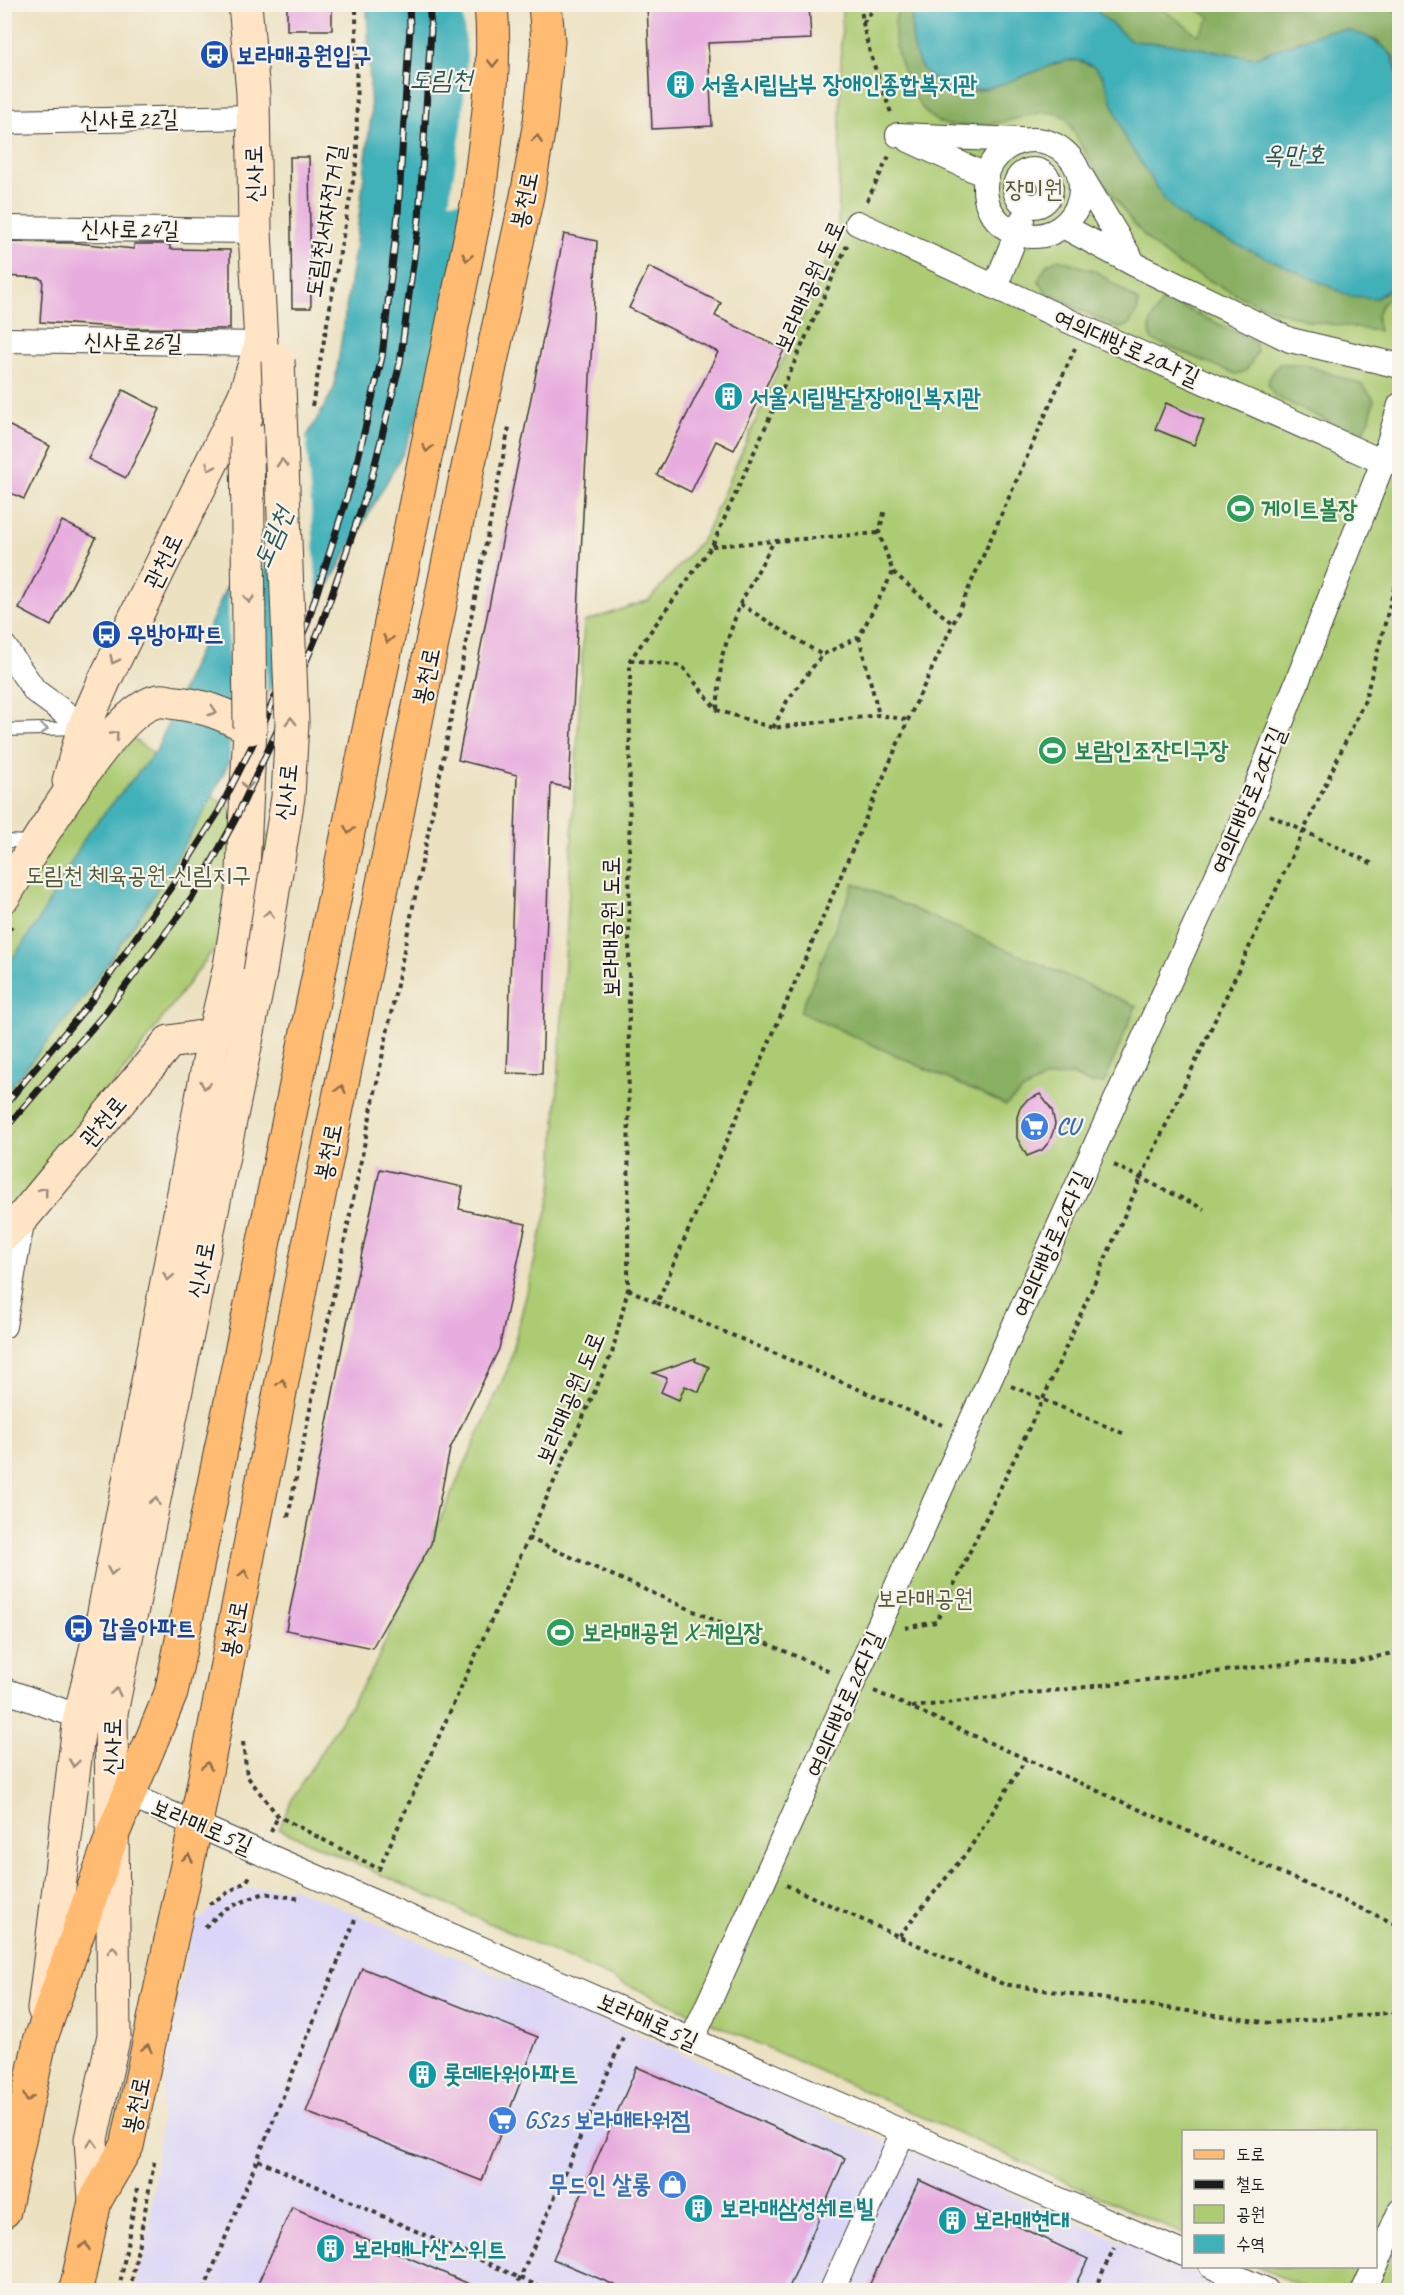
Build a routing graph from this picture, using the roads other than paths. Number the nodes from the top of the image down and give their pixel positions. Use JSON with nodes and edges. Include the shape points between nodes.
{"nodes":[{"id":1,"x":245,"y":4,"type":"edge"},
{"id":2,"x":491,"y":4,"type":"edge"},
{"id":3,"x":545,"y":4,"type":"edge"},
{"id":4,"x":253,"y":117,"type":"junction"},
{"id":5,"x":4,"y":122,"type":"edge"},
{"id":6,"x":1028,"y":143,"type":"junction"},
{"id":7,"x":1078,"y":171,"type":"junction"},
{"id":8,"x":988,"y":173,"type":"junction"},
{"id":9,"x":1033,"y":188,"type":"junction"},
{"id":10,"x":1078,"y":206,"type":"junction"},
{"id":11,"x":990,"y":210,"type":"junction"},
{"id":12,"x":857,"y":223,"type":"road end"},
{"id":13,"x":4,"y":228,"type":"edge"},
{"id":14,"x":1059,"y":228,"type":"junction"},
{"id":15,"x":255,"y":231,"type":"junction"},
{"id":16,"x":1017,"y":233,"type":"junction"},
{"id":17,"x":1134,"y":264,"type":"junction"},
{"id":18,"x":994,"y":287,"type":"junction"},
{"id":19,"x":4,"y":340,"type":"edge"},
{"id":20,"x":269,"y":352,"type":"junction"},
{"id":21,"x":1400,"y":366,"type":"edge"},
{"id":22,"x":245,"y":395,"type":"junction"},
{"id":23,"x":1400,"y":405,"type":"edge"},
{"id":24,"x":1391,"y":462,"type":"edge"},
{"id":25,"x":4,"y":646,"type":"edge"},
{"id":26,"x":84,"y":727,"type":"junction"},
{"id":27,"x":250,"y":728,"type":"junction"},
{"id":28,"x":4,"y":730,"type":"edge"},
{"id":29,"x":65,"y":797,"type":"junction"},
{"id":30,"x":4,"y":841,"type":"edge"},
{"id":31,"x":38,"y":842,"type":"junction"},
{"id":32,"x":4,"y":896,"type":"edge"},
{"id":33,"x":245,"y":969,"type":"junction"},
{"id":34,"x":214,"y":1035,"type":"junction"},
{"id":35,"x":14,"y":1225,"type":"edge"},
{"id":36,"x":4,"y":1326,"type":"edge"},
{"id":37,"x":4,"y":1690,"type":"edge"},
{"id":38,"x":80,"y":1717,"type":"junction"},
{"id":39,"x":121,"y":1791,"type":"junction"},
{"id":40,"x":196,"y":1823,"type":"junction"},
{"id":41,"x":112,"y":1836,"type":"junction"},
{"id":42,"x":692,"y":2040,"type":"junction"},
{"id":43,"x":40,"y":2041,"type":"junction"},
{"id":44,"x":903,"y":2132,"type":"junction"},
{"id":45,"x":95,"y":2201,"type":"junction"},
{"id":46,"x":4,"y":2211,"type":"edge"},
{"id":47,"x":1400,"y":2211,"type":"edge"},
{"id":48,"x":1182,"y":2253,"type":"edge"},
{"id":49,"x":1377,"y":2262,"type":"edge"},
{"id":50,"x":1216,"y":2268,"type":"edge"},
{"id":51,"x":1374,"y":2268,"type":"edge"},
{"id":52,"x":76,"y":2290,"type":"edge"},
{"id":53,"x":832,"y":2290,"type":"edge"},
{"id":54,"x":1266,"y":2290,"type":"edge"},
{"id":55,"x":1364,"y":2290,"type":"edge"}],
"edges":[{"from":1,"to":4,"type":"main road","name":"신사로"},
{"from":2,"to":39,"type":"main road","name":"봉천로","one_way":true,"via":[[492,86],[478,200],[171,1693]]},
{"from":40,"to":3,"type":"main road","name":"봉천로","one_way":true,"via":[[302,1279],[527,196],[540,121],[546,53]]},
{"from":4,"to":5,"type":"street","name":"신사로22길"},
{"from":4,"to":15,"type":"main road","name":"신사로"},
{"from":6,"to":7,"type":"street","via":[[1063,149]]},
{"from":6,"to":8,"type":"street","via":[[1000,152]]},
{"from":6,"to":8,"type":"street","via":[[898,135]]},
{"from":6,"to":9,"type":"street"},
{"from":6,"to":9,"type":"street"},
{"from":7,"to":9,"type":"street"},
{"from":7,"to":10,"type":"street"},
{"from":7,"to":17,"type":"street"},
{"from":8,"to":9,"type":"street"},
{"from":8,"to":11,"type":"street","via":[[985,188]]},
{"from":9,"to":10,"type":"street"},
{"from":9,"to":11,"type":"street"},
{"from":9,"to":14,"type":"street"},
{"from":9,"to":16,"type":"street"},
{"from":10,"to":14,"type":"street"},
{"from":11,"to":16,"type":"street"},
{"from":12,"to":18,"type":"street","name":"여의대방로20나길"},
{"from":13,"to":15,"type":"street","name":"신사로24길"},
{"from":14,"to":16,"type":"street","via":[[1030,236]]},
{"from":14,"to":17,"type":"street"},
{"from":15,"to":20,"type":"main road","name":"신사로"},
{"from":16,"to":18,"type":"street"},
{"from":17,"to":21,"type":"street","via":[[1290,340]]},
{"from":18,"to":24,"type":"street","name":"여의대방로20나길"},
{"from":19,"to":20,"type":"street","name":"신사로26길"},
{"from":20,"to":22,"type":"main road","name":"신사로"},
{"from":33,"to":20,"type":"main road","name":"신사로","one_way":true,"bridge":true,"via":[[288,797],[292,722]]},
{"from":22,"to":26,"type":"main road","name":"관천로","one_way":true},
{"from":22,"to":27,"type":"main road","name":"신사로","one_way":true,"bridge":true},
{"from":23,"to":24,"type":"street","name":"여의대방로20다길"},
{"from":24,"to":42,"type":"street","name":"여의대방로20다길","via":[[1249,805]]},
{"from":25,"to":26,"type":"street","via":[[35,691]]},
{"from":28,"to":26,"type":"lane","one_way":true},
{"from":26,"to":29,"type":"main road","name":"관천로"},
{"from":29,"to":27,"type":"main road","name":"관천로","one_way":true,"via":[[133,714],[150,704],[160,701],[194,705],[219,711]]},
{"from":27,"to":33,"type":"main road","name":"신사로","one_way":true,"via":[[242,891]]},
{"from":29,"to":31,"type":"main road","name":"관천로"},
{"from":30,"to":31,"type":"lane"},
{"from":31,"to":32,"type":"main road","name":"관천로"},
{"from":33,"to":34,"type":"main road","name":"신사로"},
{"from":39,"to":33,"type":"main road","name":"신사로","one_way":true,"via":[[111,1713]]},
{"from":35,"to":34,"type":"main road","name":"관천로","one_way":true,"via":[[169,1042]]},
{"from":34,"to":38,"type":"main road","name":"신사로","one_way":true,"via":[[101,1628]]},
{"from":35,"to":36,"type":"street"},
{"from":37,"to":38,"type":"street"},
{"from":38,"to":43,"type":"main road","name":"신사로","one_way":true},
{"from":39,"to":40,"type":"street","name":"보라매로5길"},
{"from":39,"to":41,"type":"main road","name":"봉천로"},
{"from":40,"to":42,"type":"street","name":"보라매로5길"},
{"from":45,"to":40,"type":"main road","name":"봉천로","one_way":true,"via":[[127,2146]]},
{"from":41,"to":43,"type":"main road","name":"봉천로"},
{"from":45,"to":41,"type":"main road","one_way":true,"via":[[91,2139],[114,2034]]},
{"from":42,"to":44,"type":"street","name":"보라매로5길"},
{"from":43,"to":46,"type":"main road","name":"봉천로","one_way":true},
{"from":44,"to":48,"type":"street","name":"보라매로5길"},
{"from":44,"to":53,"type":"street"},
{"from":52,"to":45,"type":"main road","name":"봉천로","one_way":true},
{"from":47,"to":49,"type":"street"},
{"from":50,"to":54,"type":"street"},
{"from":51,"to":55,"type":"street"}]}
